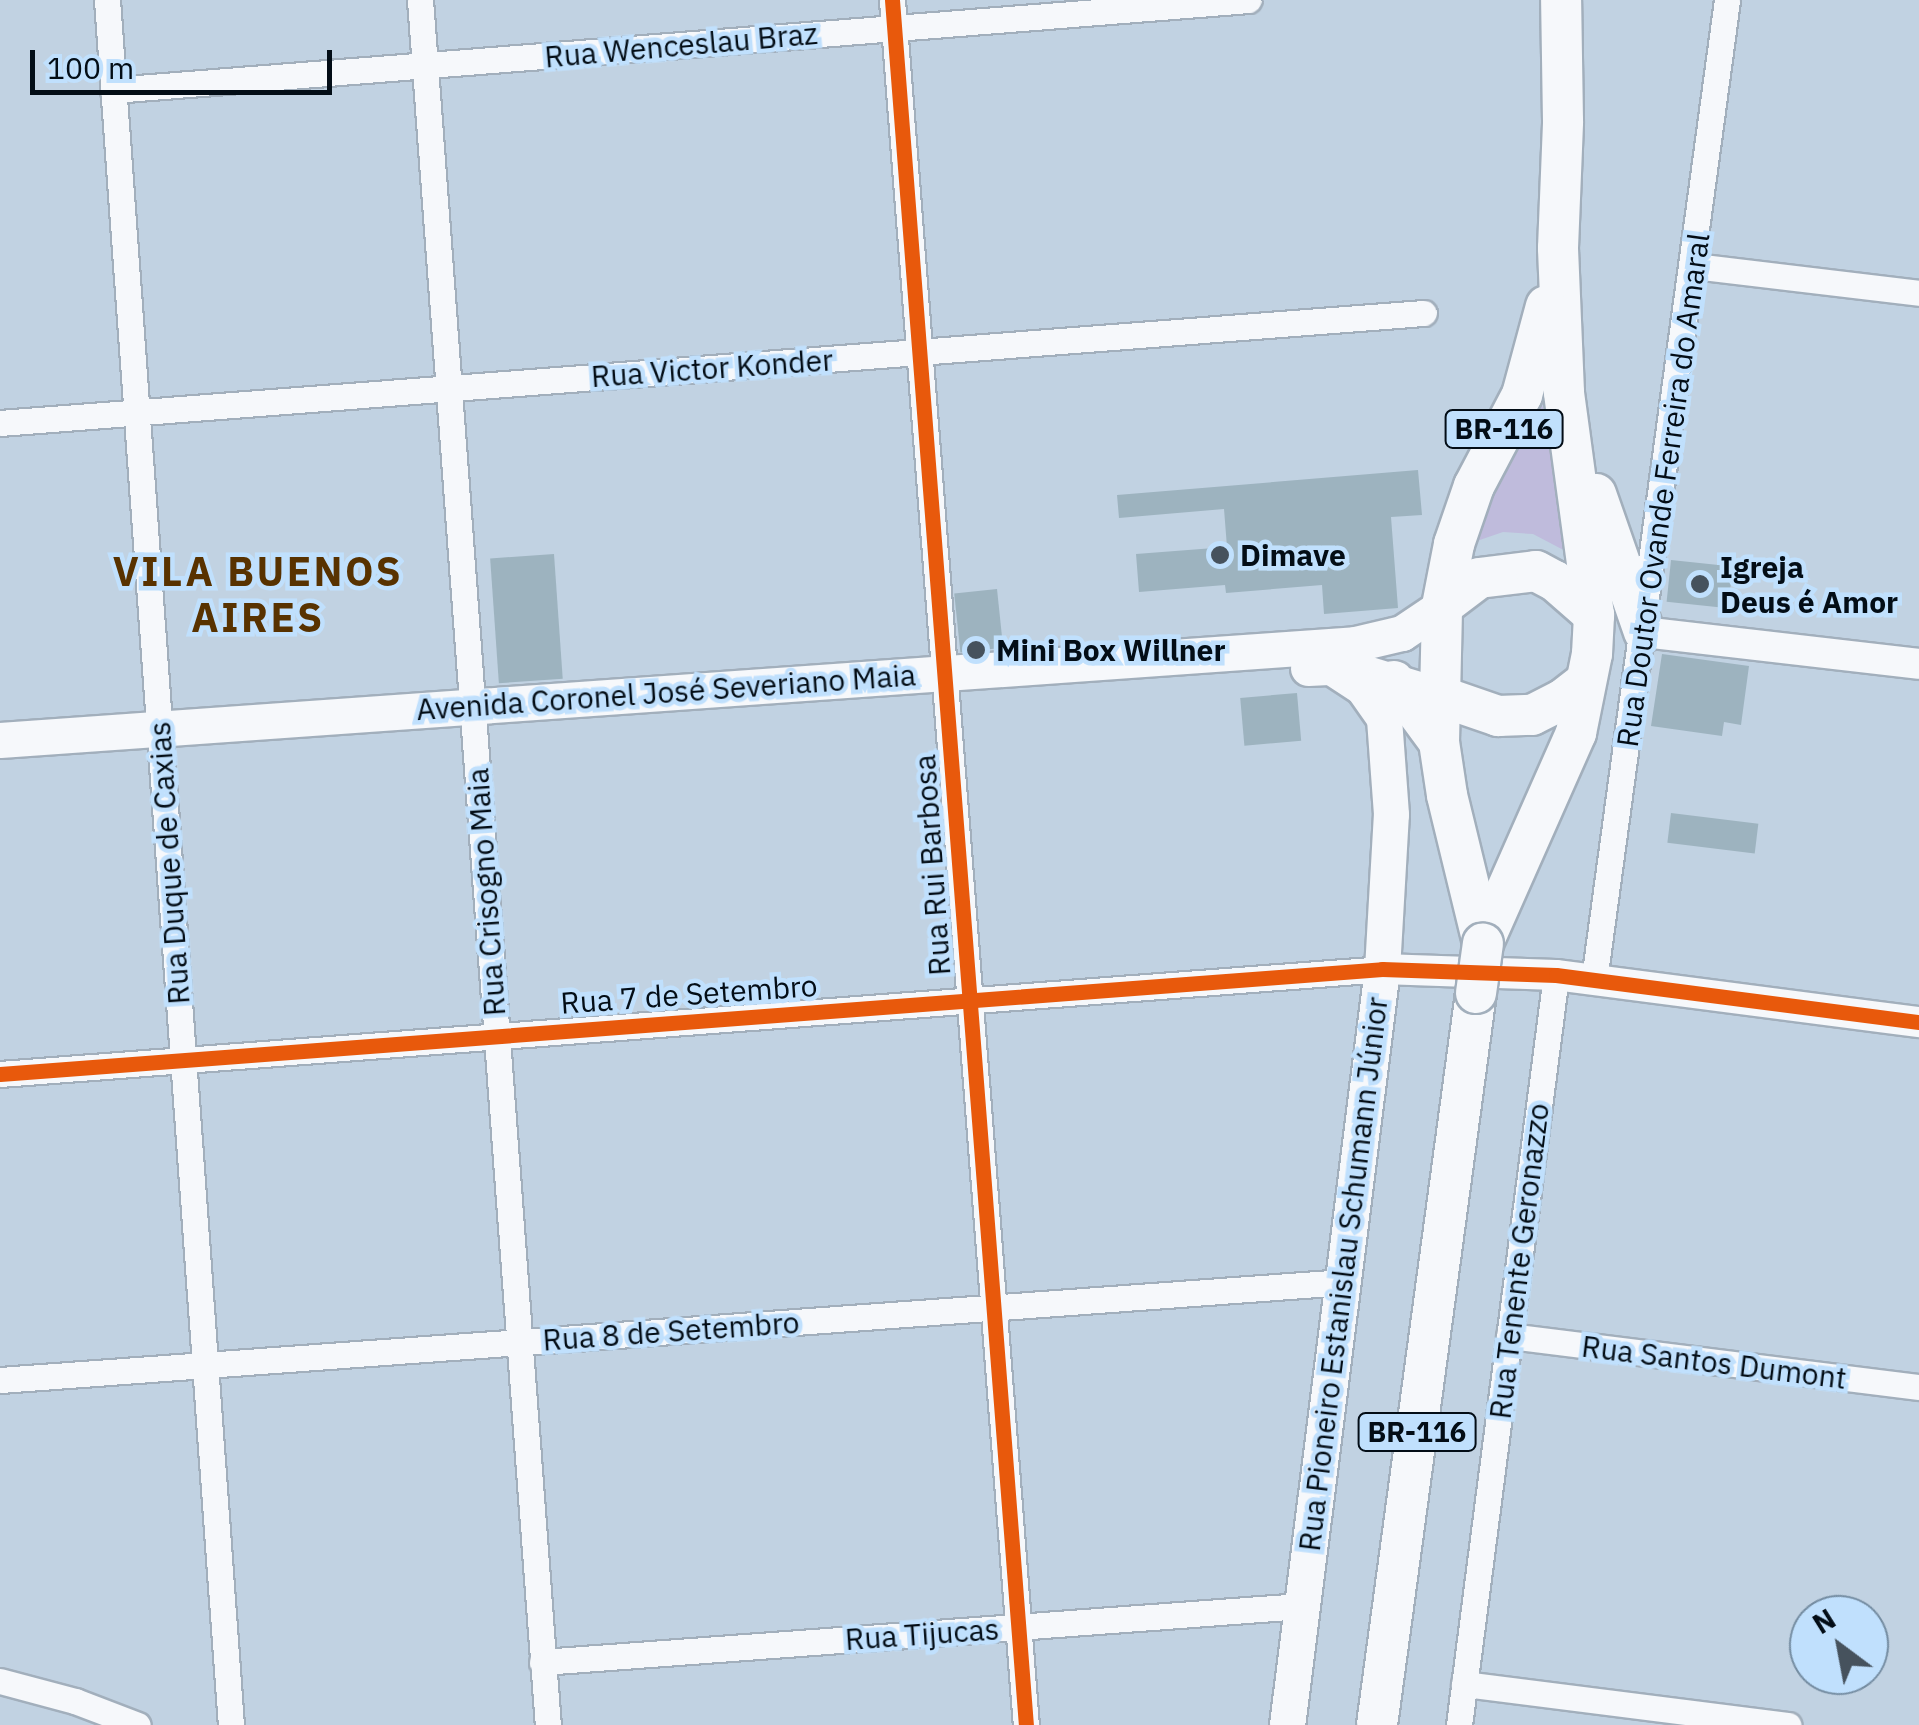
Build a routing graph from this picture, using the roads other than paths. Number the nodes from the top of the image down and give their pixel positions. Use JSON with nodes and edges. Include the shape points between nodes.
{"nodes":[{"id":1,"x":107,"y":0,"type":"edge"},
{"id":2,"x":420,"y":0,"type":"edge"},
{"id":3,"x":892,"y":0,"type":"edge"},
{"id":4,"x":1248,"y":0,"type":"edge"},
{"id":5,"x":1561,"y":0,"type":"edge"},
{"id":6,"x":1727,"y":0,"type":"edge"},
{"id":7,"x":894,"y":28,"type":"junction"},
{"id":8,"x":424,"y":66,"type":"junction"},
{"id":9,"x":114,"y":90,"type":"junction"},
{"id":10,"x":1558,"y":248,"type":"junction"},
{"id":11,"x":1694,"y":266,"type":"junction"},
{"id":12,"x":1919,"y":292,"type":"edge"},
{"id":13,"x":1424,"y":313,"type":"dead end"},
{"id":14,"x":920,"y":352,"type":"junction"},
{"id":15,"x":448,"y":388,"type":"junction"},
{"id":16,"x":1564,"y":392,"type":"junction"},
{"id":17,"x":137,"y":412,"type":"junction"},
{"id":18,"x":0,"y":423,"type":"edge"},
{"id":19,"x":1442,"y":606,"type":"junction"},
{"id":20,"x":1594,"y":615,"type":"junction"},
{"id":21,"x":1644,"y":632,"type":"junction"},
{"id":22,"x":1919,"y":664,"type":"edge"},
{"id":23,"x":1331,"y":666,"type":"junction"},
{"id":24,"x":1394,"y":681,"type":"junction"},
{"id":25,"x":1585,"y":682,"type":"junction"},
{"id":26,"x":945,"y":683,"type":"junction"},
{"id":27,"x":1437,"y":695,"type":"junction"},
{"id":28,"x":473,"y":717,"type":"junction"},
{"id":29,"x":0,"y":740,"type":"edge"},
{"id":30,"x":160,"y":740,"type":"junction"},
{"id":31,"x":1439,"y":742,"type":"junction"},
{"id":32,"x":0,"y":764,"type":"edge"},
{"id":33,"x":1483,"y":942,"type":"junction"},
{"id":34,"x":1382,"y":969,"type":"junction"},
{"id":35,"x":1556,"y":975,"type":"junction"},
{"id":36,"x":1594,"y":980,"type":"junction"},
{"id":37,"x":970,"y":1000,"type":"junction"},
{"id":38,"x":1919,"y":1022,"type":"edge"},
{"id":39,"x":496,"y":1036,"type":"junction"},
{"id":40,"x":183,"y":1060,"type":"junction"},
{"id":41,"x":0,"y":1074,"type":"edge"},
{"id":42,"x":1342,"y":1282,"type":"junction"},
{"id":43,"x":994,"y":1308,"type":"junction"},
{"id":44,"x":1509,"y":1336,"type":"junction"},
{"id":45,"x":520,"y":1342,"type":"junction"},
{"id":46,"x":205,"y":1365,"type":"junction"},
{"id":47,"x":0,"y":1380,"type":"edge"},
{"id":48,"x":1919,"y":1387,"type":"edge"},
{"id":49,"x":1301,"y":1606,"type":"junction"},
{"id":50,"x":1019,"y":1627,"type":"junction"},
{"id":51,"x":542,"y":1662,"type":"junction"},
{"id":52,"x":0,"y":1681,"type":"edge"},
{"id":53,"x":1464,"y":1684,"type":"junction"},
{"id":54,"x":138,"y":1725,"type":"edge"},
{"id":55,"x":231,"y":1725,"type":"edge"},
{"id":56,"x":548,"y":1725,"type":"edge"},
{"id":57,"x":1026,"y":1725,"type":"edge"},
{"id":58,"x":1287,"y":1725,"type":"edge"},
{"id":59,"x":1376,"y":1725,"type":"edge"},
{"id":60,"x":1458,"y":1725,"type":"edge"},
{"id":61,"x":1788,"y":1725,"type":"edge"}],
"edges":[{"from":1,"to":9,"type":"street","name":"Rua Duque de Caxias"},
{"from":2,"to":8,"type":"street","name":"Rua Crisogno Maia"},
{"from":3,"to":7,"type":"street","name":"Rua Rui Barbosa"},
{"from":4,"to":7,"type":"street","name":"Rua Wenceslau Braz"},
{"from":5,"to":10,"type":"highway","number":"BR-116"},
{"from":6,"to":11,"type":"street","name":"Rua Doutor Ovande Ferreira do Amaral"},
{"from":7,"to":8,"type":"street","name":"Rua Wenceslau Braz"},
{"from":7,"to":14,"type":"street","name":"Rua Rui Barbosa"},
{"from":8,"to":9,"type":"street","name":"Rua Wenceslau Braz"},
{"from":8,"to":15,"type":"street","name":"Rua Crisogno Maia"},
{"from":9,"to":17,"type":"street","name":"Rua Duque de Caxias"},
{"from":10,"to":16,"type":"highway","number":"BR-116"},
{"from":10,"to":19,"type":"highway","number":"BR-116","via":[[1522,396],[1474,486]]},
{"from":11,"to":12,"type":"street"},
{"from":11,"to":21,"type":"street","name":"Rua Doutor Ovande Ferreira do Amaral"},
{"from":13,"to":14,"type":"street","name":"Rua Victor Konder"},
{"from":14,"to":15,"type":"street","name":"Rua Victor Konder"},
{"from":14,"to":26,"type":"street","name":"Rua Rui Barbosa"},
{"from":15,"to":17,"type":"street","name":"Rua Victor Konder"},
{"from":15,"to":28,"type":"street","name":"Rua Crisogno Maia"},
{"from":16,"to":20,"type":"highway","number":"BR-116"},
{"from":16,"to":21,"type":"highway"},
{"from":17,"to":18,"type":"street","name":"Rua Victor Konder"},
{"from":17,"to":30,"type":"street","name":"Rua Duque de Caxias"},
{"from":19,"to":20,"type":"highway","via":[[1479,578],[1536,571]]},
{"from":19,"to":26,"type":"main road","name":"Avenida Coronel José Severiano Maia","via":[[1402,633],[1355,644]]},
{"from":19,"to":27,"type":"highway","number":"BR-116"},
{"from":20,"to":25,"type":"highway","number":"BR-116"},
{"from":21,"to":22,"type":"street"},
{"from":21,"to":36,"type":"street","name":"Rua Doutor Ovande Ferreira do Amaral"},
{"from":23,"to":24,"type":"main road","name":"Avenida Coronel José Severiano Maia"},
{"from":23,"to":26,"type":"main road","name":"Avenida Coronel José Severiano Maia"},
{"from":23,"to":34,"type":"main road","name":"Rua Pioneiro Estanislau Schumann Júnior","via":[[1376,702],[1388,740]]},
{"from":24,"to":27,"type":"main road","name":"Avenida Coronel José Severiano Maia"},
{"from":24,"to":31,"type":"highway"},
{"from":25,"to":27,"type":"highway","via":[[1532,714],[1498,716]]},
{"from":25,"to":33,"type":"highway","number":"BR-116","via":[[1576,733]]},
{"from":26,"to":28,"type":"main road","name":"Avenida Coronel José Severiano Maia"},
{"from":26,"to":37,"type":"street","name":"Rua Rui Barbosa"},
{"from":27,"to":31,"type":"highway","number":"BR-116"},
{"from":28,"to":30,"type":"main road","name":"Avenida Coronel José Severiano Maia"},
{"from":28,"to":39,"type":"street","name":"Rua Crisogno Maia"},
{"from":29,"to":30,"type":"main road","name":"Avenida Coronel José Severiano Maia"},
{"from":30,"to":32,"type":"main road","name":"Avenida Coronel José Severiano Maia"},
{"from":30,"to":40,"type":"street","name":"Rua Duque de Caxias"},
{"from":31,"to":33,"type":"highway","number":"BR-116"},
{"from":33,"to":59,"type":"highway","number":"BR-116","bridge":true},
{"from":34,"to":35,"type":"street"},
{"from":34,"to":37,"type":"street","name":"Rua 7 de Setembro"},
{"from":34,"to":42,"type":"main road","name":"Rua Pioneiro Estanislau Schumann Júnior"},
{"from":35,"to":36,"type":"street"},
{"from":35,"to":44,"type":"street","name":"Rua Tenente Geronazzo"},
{"from":36,"to":38,"type":"street"},
{"from":37,"to":39,"type":"street","name":"Rua 7 de Setembro"},
{"from":37,"to":43,"type":"street","name":"Rua Rui Barbosa"},
{"from":39,"to":40,"type":"street","name":"Rua 7 de Setembro"},
{"from":39,"to":45,"type":"street","name":"Rua Crisogno Maia"},
{"from":40,"to":41,"type":"street","name":"Rua 7 de Setembro"},
{"from":40,"to":46,"type":"street","name":"Rua Duque de Caxias"},
{"from":42,"to":43,"type":"street","name":"Rua 8 de Setembro"},
{"from":42,"to":49,"type":"main road","name":"Rua Pioneiro Estanislau Schumann Júnior"},
{"from":43,"to":45,"type":"street","name":"Rua 8 de Setembro"},
{"from":43,"to":50,"type":"street","name":"Rua Rui Barbosa"},
{"from":44,"to":48,"type":"street","name":"Rua Santos Dumont"},
{"from":44,"to":53,"type":"street","name":"Rua Tenente Geronazzo"},
{"from":45,"to":46,"type":"street","name":"Rua 8 de Setembro"},
{"from":45,"to":51,"type":"street","name":"Rua Crisogno Maia"},
{"from":46,"to":47,"type":"street","name":"Rua 8 de Setembro"},
{"from":46,"to":55,"type":"street","name":"Rua Duque de Caxias"},
{"from":49,"to":50,"type":"street","name":"Rua Tijucas"},
{"from":49,"to":58,"type":"main road","name":"Rua Pioneiro Estanislau Schumann Júnior"},
{"from":50,"to":51,"type":"street","name":"Rua Tijucas"},
{"from":50,"to":57,"type":"street","name":"Rua Rui Barbosa"},
{"from":51,"to":56,"type":"street","name":"Rua Crisogno Maia"},
{"from":52,"to":54,"type":"street"},
{"from":53,"to":60,"type":"street","name":"Rua Tenente Geronazzo"},
{"from":53,"to":61,"type":"street"}]}
